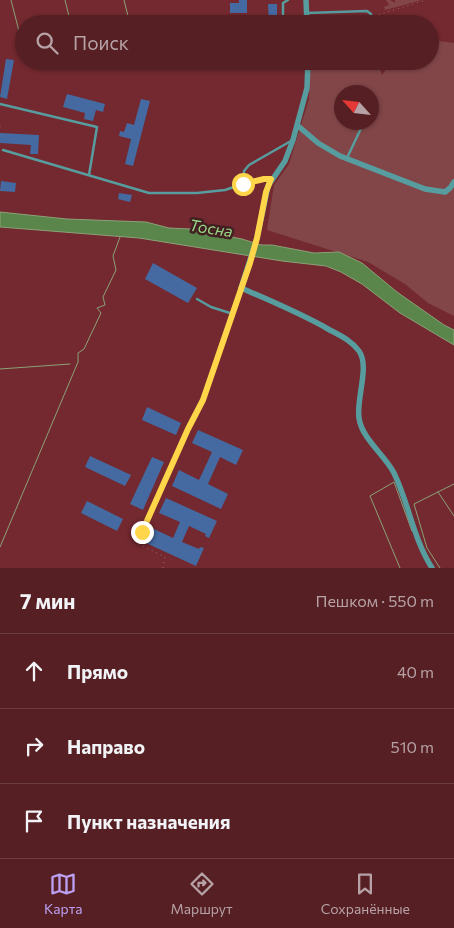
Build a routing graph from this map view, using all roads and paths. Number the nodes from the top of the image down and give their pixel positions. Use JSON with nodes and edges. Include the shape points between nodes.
{"nodes":[{"id":1,"x":288,"y":0,"type":"edge"},
{"id":2,"x":306,"y":0,"type":"edge"},
{"id":3,"x":426,"y":0,"type":"edge"},
{"id":4,"x":307,"y":13,"type":"joint"},
{"id":5,"x":283,"y":15,"type":"edge"},
{"id":6,"x":371,"y":15,"type":"edge"},
{"id":7,"x":377,"y":15,"type":"edge"},
{"id":8,"x":308,"y":70,"type":"edge"},
{"id":9,"x":0,"y":104,"type":"edge"},
{"id":10,"x":297,"y":125,"type":"junction"},
{"id":11,"x":360,"y":130,"type":"edge"},
{"id":12,"x":293,"y":140,"type":"junction"},
{"id":13,"x":3,"y":150,"type":"dead end"},
{"id":14,"x":346,"y":159,"type":"junction"},
{"id":15,"x":88,"y":175,"type":"junction"},
{"id":16,"x":271,"y":179,"type":"junction"},
{"id":17,"x":454,"y":182,"type":"edge"},
{"id":18,"x":243,"y":184,"type":"junction"},
{"id":19,"x":241,"y":288,"type":"junction"},
{"id":20,"x":197,"y":299,"type":"dead end"},
{"id":21,"x":233,"y":314,"type":"junction"},
{"id":22,"x":203,"y":400,"type":"joint"},
{"id":23,"x":163,"y":568,"type":"edge"},
{"id":24,"x":432,"y":568,"type":"edge"}],
"edges":[{"from":1,"to":5,"type":"lane","via":[[283,3]]},
{"from":2,"to":4,"type":"street"},
{"from":3,"to":7,"type":"path"},
{"from":4,"to":6,"type":"lane","via":[[367,11]]},
{"from":8,"to":10,"type":"street","via":[[307,88]]},
{"from":9,"to":15,"type":"lane","via":[[97,127]]},
{"from":10,"to":12,"type":"street"},
{"from":10,"to":14,"type":"street","via":[[318,143]]},
{"from":11,"to":14,"type":"lane"},
{"from":12,"to":16,"type":"street","via":[[285,161]]},
{"from":12,"to":18,"type":"lane","via":[[249,165],[244,171]]},
{"from":13,"to":15,"type":"lane"},
{"from":14,"to":17,"type":"street","via":[[438,192],[445,192]]},
{"from":15,"to":18,"type":"lane","via":[[148,193],[197,193]]},
{"from":16,"to":18,"type":"lane"},
{"from":16,"to":19,"type":"street"},
{"from":19,"to":21,"type":"lane"},
{"from":19,"to":24,"type":"street","via":[[300,313],[344,338],[360,352],[364,363],[359,420],[393,472],[416,537]]},
{"from":20,"to":21,"type":"lane"},
{"from":21,"to":22,"type":"lane"},
{"from":22,"to":23,"type":"path","via":[[139,544],[165,557]]}]}
